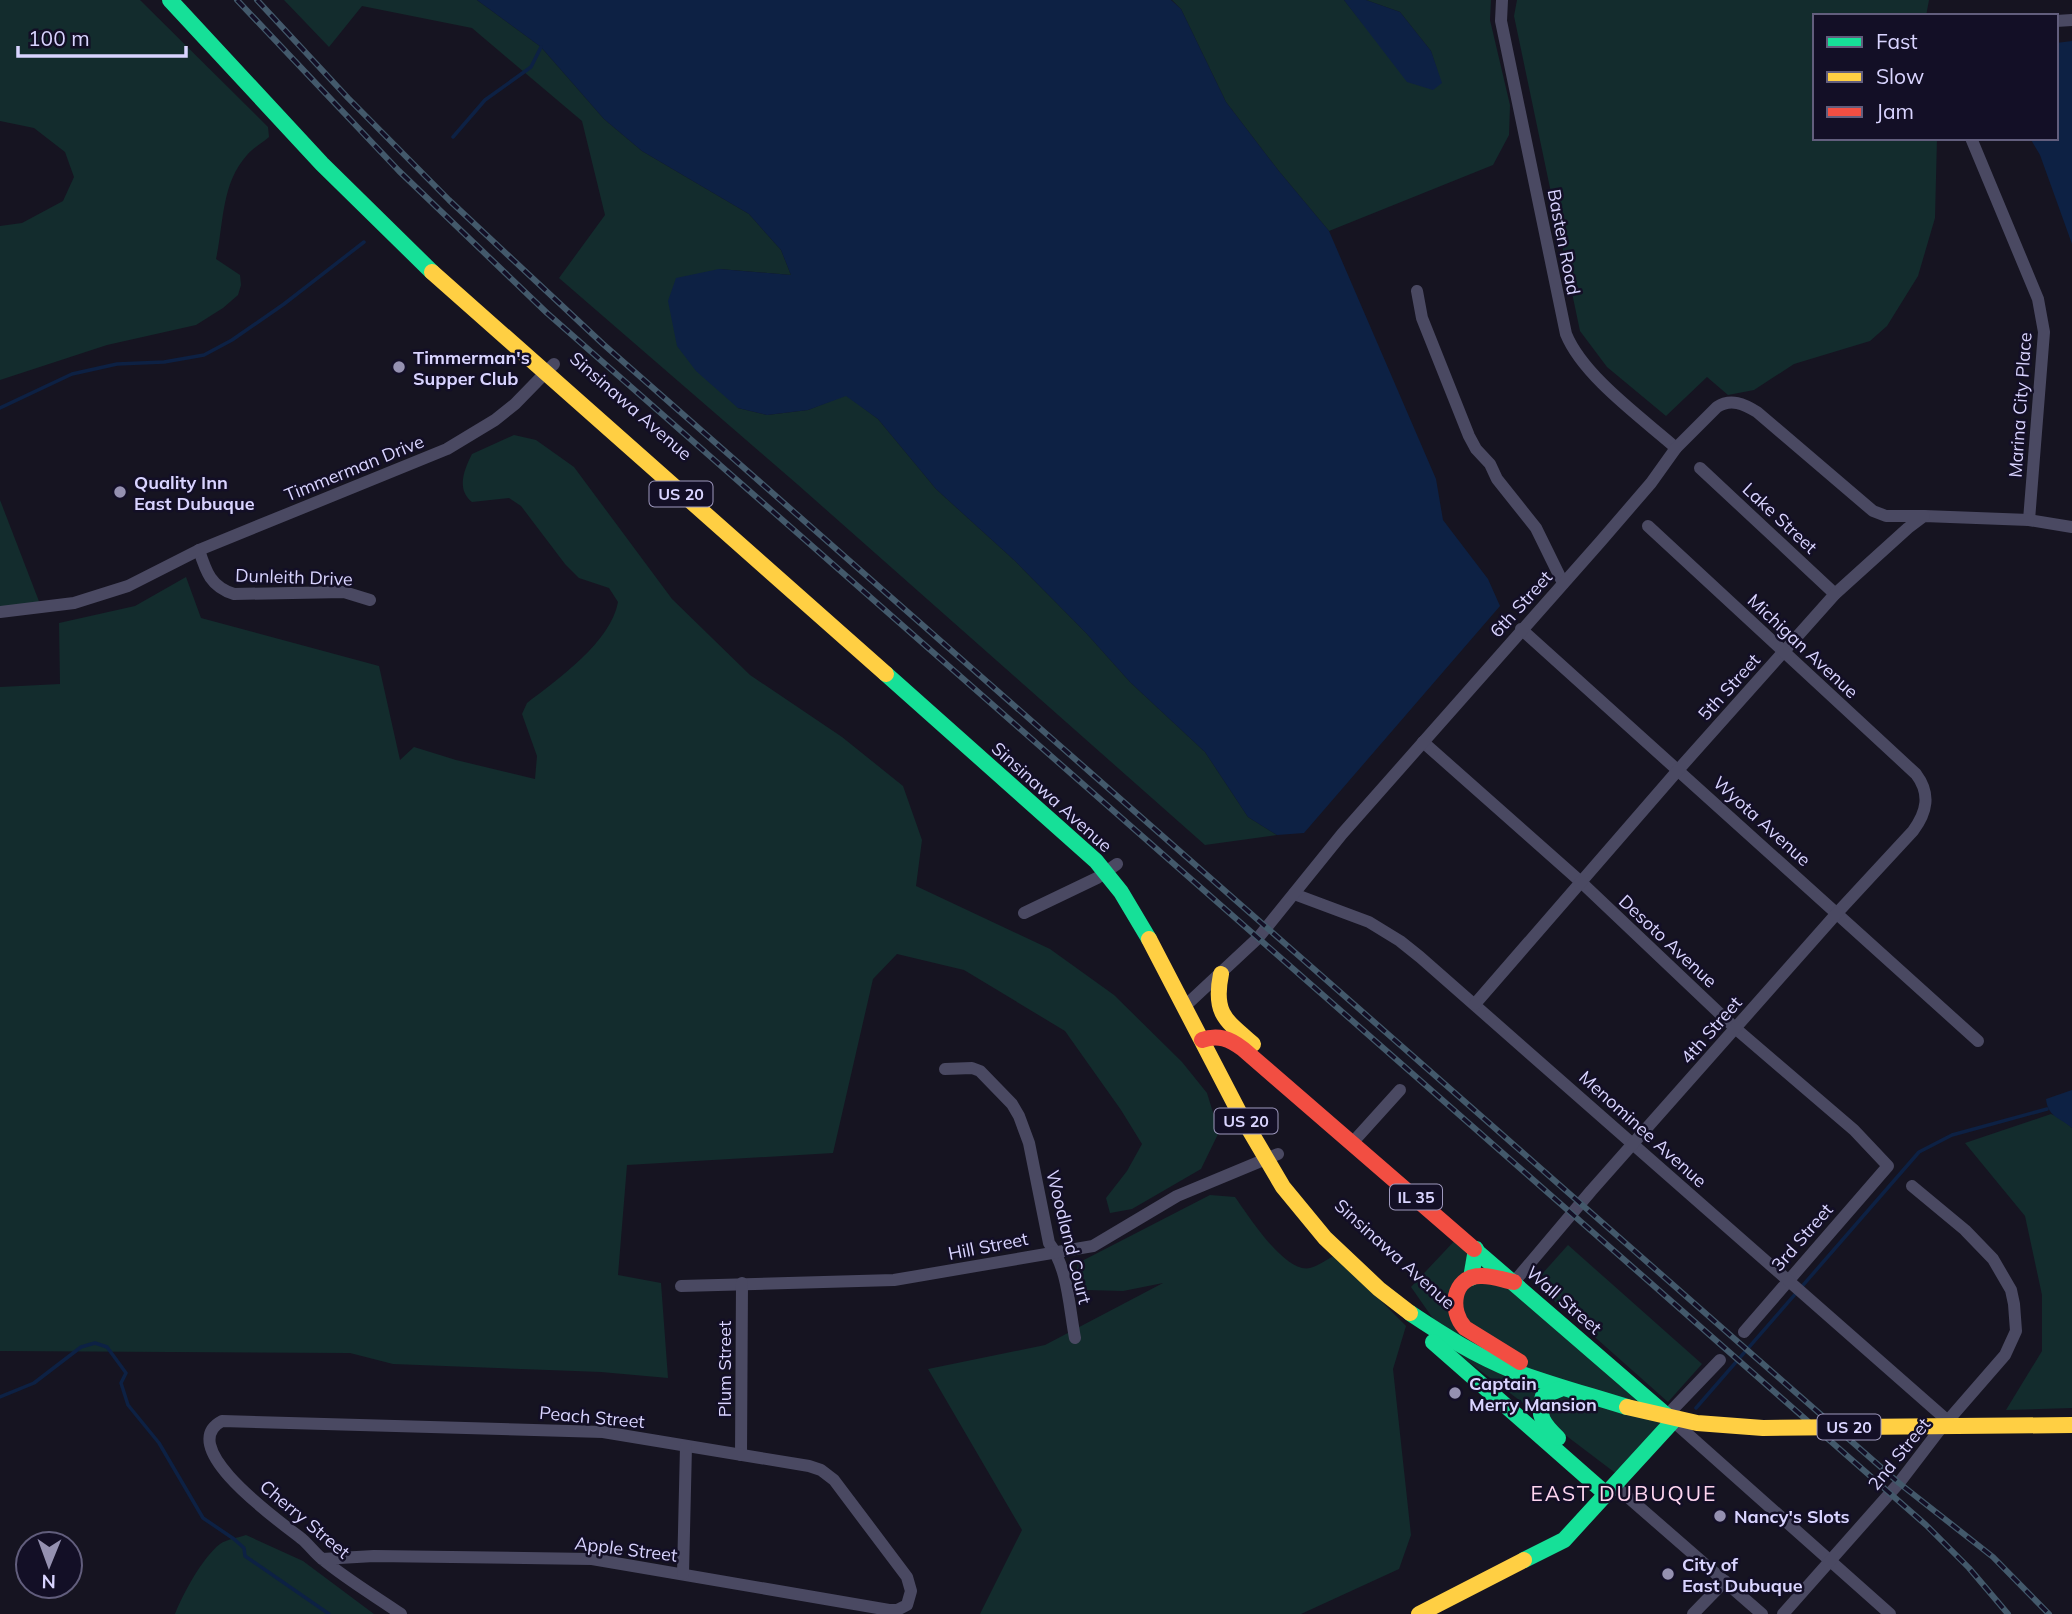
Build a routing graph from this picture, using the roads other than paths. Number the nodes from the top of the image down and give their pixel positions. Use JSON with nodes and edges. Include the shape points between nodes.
{"nodes":[{"id":1,"x":170,"y":0,"type":"edge"},
{"id":2,"x":189,"y":0,"type":"edge"},
{"id":3,"x":1502,"y":0,"type":"edge"},
{"id":4,"x":1972,"y":140,"type":"edge"},
{"id":5,"x":1417,"y":291,"type":"dead end"},
{"id":6,"x":549,"y":369,"type":"junction"},
{"id":7,"x":1676,"y":448,"type":"junction"},
{"id":8,"x":1700,"y":468,"type":"dead end"},
{"id":9,"x":1924,"y":516,"type":"junction"},
{"id":10,"x":2029,"y":520,"type":"junction"},
{"id":11,"x":1648,"y":526,"type":"dead end"},
{"id":12,"x":2072,"y":527,"type":"edge"},
{"id":13,"x":199,"y":550,"type":"junction"},
{"id":14,"x":1563,"y":583,"type":"junction"},
{"id":15,"x":1835,"y":594,"type":"junction"},
{"id":16,"x":370,"y":600,"type":"dead end"},
{"id":17,"x":0,"y":612,"type":"edge"},
{"id":18,"x":1521,"y":629,"type":"junction"},
{"id":19,"x":1784,"y":652,"type":"junction"},
{"id":20,"x":1423,"y":743,"type":"junction"},
{"id":21,"x":1679,"y":769,"type":"junction"},
{"id":22,"x":1926,"y":797,"type":"joint"},
{"id":23,"x":1111,"y":868,"type":"junction"},
{"id":24,"x":1581,"y":882,"type":"junction"},
{"id":25,"x":1294,"y":894,"type":"junction"},
{"id":26,"x":1838,"y":912,"type":"junction"},
{"id":27,"x":1024,"y":913,"type":"dead end"},
{"id":28,"x":1221,"y":974,"type":"junction"},
{"id":29,"x":1188,"y":1003,"type":"junction"},
{"id":30,"x":1475,"y":1004,"type":"junction"},
{"id":31,"x":1735,"y":1028,"type":"junction"},
{"id":32,"x":1206,"y":1038,"type":"junction"},
{"id":33,"x":1978,"y":1041,"type":"dead end"},
{"id":34,"x":945,"y":1069,"type":"dead end"},
{"id":35,"x":1278,"y":1078,"type":"junction"},
{"id":36,"x":1400,"y":1090,"type":"dead end"},
{"id":37,"x":1353,"y":1142,"type":"junction"},
{"id":38,"x":1634,"y":1144,"type":"junction"},
{"id":39,"x":1273,"y":1156,"type":"junction"},
{"id":40,"x":1888,"y":1166,"type":"joint"},
{"id":41,"x":1912,"y":1186,"type":"dead end"},
{"id":42,"x":1476,"y":1249,"type":"junction"},
{"id":43,"x":1055,"y":1251,"type":"junction"},
{"id":44,"x":1366,"y":1276,"type":"junction"},
{"id":45,"x":1471,"y":1278,"type":"junction"},
{"id":46,"x":1514,"y":1282,"type":"junction"},
{"id":47,"x":742,"y":1283,"type":"junction"},
{"id":48,"x":1791,"y":1284,"type":"junction"},
{"id":49,"x":681,"y":1286,"type":"dead end"},
{"id":50,"x":1744,"y":1332,"type":"dead end"},
{"id":51,"x":1075,"y":1338,"type":"dead end"},
{"id":52,"x":1720,"y":1360,"type":"dead end"},
{"id":53,"x":1520,"y":1362,"type":"junction"},
{"id":54,"x":1560,"y":1389,"type":"junction"},
{"id":55,"x":1587,"y":1394,"type":"junction"},
{"id":56,"x":1673,"y":1421,"type":"junction"},
{"id":57,"x":1948,"y":1421,"type":"junction"},
{"id":58,"x":2072,"y":1425,"type":"edge"},
{"id":59,"x":210,"y":1433,"type":"joint"},
{"id":60,"x":686,"y":1446,"type":"junction"},
{"id":61,"x":741,"y":1455,"type":"junction"},
{"id":62,"x":1610,"y":1489,"type":"junction"},
{"id":63,"x":322,"y":1559,"type":"junction"},
{"id":64,"x":1829,"y":1560,"type":"junction"},
{"id":65,"x":683,"y":1574,"type":"junction"},
{"id":66,"x":1725,"y":1581,"type":"junction"},
{"id":67,"x":911,"y":1591,"type":"joint"},
{"id":68,"x":1425,"y":1613,"type":"edge"},
{"id":69,"x":401,"y":1614,"type":"edge"},
{"id":70,"x":1693,"y":1614,"type":"edge"},
{"id":71,"x":1762,"y":1614,"type":"edge"},
{"id":72,"x":1783,"y":1614,"type":"edge"},
{"id":73,"x":1890,"y":1614,"type":"edge"}],
"edges":[{"from":1,"to":6,"type":"main road","name":"Sinsinawa Avenue","number":"US 20","via":[[360,205]]},
{"from":2,"to":6,"type":"main road","name":"Sinsinawa Avenue","number":"US 20","via":[[312,135]]},
{"from":3,"to":7,"type":"street","name":"Basten Road","via":[[1503,32],[1570,346],[1593,374]]},
{"from":4,"to":10,"type":"street","name":"Marina City Place","via":[[2038,299],[2044,332]]},
{"from":5,"to":14,"type":"street","via":[[1422,318],[1469,436],[1536,528]]},
{"from":6,"to":13,"type":"street","name":"Timmerman Drive","via":[[495,420],[447,449]]},
{"from":6,"to":23,"type":"main road","name":"Sinsinawa Avenue","number":"US 20","via":[[1088,833]]},
{"from":7,"to":9,"type":"street","name":"6th Street","via":[[1717,407],[1728,402],[1741,404],[1873,511],[1886,516]]},
{"from":7,"to":14,"type":"street","name":"6th Street"},
{"from":8,"to":15,"type":"street","name":"Lake Street"},
{"from":9,"to":10,"type":"street"},
{"from":9,"to":15,"type":"street","name":"5th Street"},
{"from":10,"to":12,"type":"street"},
{"from":11,"to":19,"type":"street","name":"Michigan Avenue"},
{"from":13,"to":16,"type":"street","name":"Dunleith Drive","via":[[209,578],[234,594],[344,592]]},
{"from":13,"to":17,"type":"street","name":"Timmerman Drive","via":[[107,594],[39,609]]},
{"from":14,"to":18,"type":"street","name":"6th Street"},
{"from":15,"to":19,"type":"street","name":"5th Street"},
{"from":18,"to":20,"type":"street","name":"6th Street"},
{"from":18,"to":21,"type":"street","name":"Wyota Avenue"},
{"from":19,"to":21,"type":"street","name":"5th Street"},
{"from":19,"to":22,"type":"street","name":"Michigan Avenue","via":[[1916,774]]},
{"from":20,"to":24,"type":"street","name":"Desoto Avenue"},
{"from":20,"to":25,"type":"street","name":"6th Street"},
{"from":21,"to":24,"type":"street","name":"5th Street"},
{"from":21,"to":26,"type":"street","name":"Wyota Avenue"},
{"from":22,"to":26,"type":"street","name":"4th Street","via":[[1913,831]]},
{"from":23,"to":27,"type":"street"},
{"from":23,"to":29,"type":"main road","name":"Sinsinawa Avenue","number":"US 20","via":[[1152,947]]},
{"from":24,"to":30,"type":"street","name":"5th Street"},
{"from":24,"to":31,"type":"street","name":"Desoto Avenue"},
{"from":25,"to":28,"type":"street","name":"6th Street"},
{"from":25,"to":30,"type":"street","name":"Menominee Avenue","via":[[1378,926]]},
{"from":26,"to":31,"type":"street","name":"4th Street"},
{"from":26,"to":33,"type":"street","name":"Wyota Avenue"},
{"from":28,"to":29,"type":"street","name":"6th Street"},
{"from":28,"to":35,"type":"main road","via":[[1216,1000],[1220,1014],[1270,1059]]},
{"from":29,"to":32,"type":"main road","name":"Sinsinawa Avenue","number":"US 20"},
{"from":30,"to":38,"type":"street","name":"Menominee Avenue"},
{"from":31,"to":38,"type":"street","name":"4th Street"},
{"from":31,"to":40,"type":"street","name":"Desoto Avenue","via":[[1854,1130]]},
{"from":32,"to":35,"type":"main road","name":"Wall Street","number":"IL 35","via":[[1235,1043]]},
{"from":32,"to":39,"type":"main road","name":"Sinsinawa Avenue","number":"US 20"},
{"from":34,"to":43,"type":"street","name":"Woodland Court","via":[[980,1071],[1020,1116],[1049,1243]]},
{"from":35,"to":37,"type":"main road","name":"Wall Street","number":"IL 35"},
{"from":36,"to":37,"type":"street"},
{"from":37,"to":42,"type":"main road","name":"Wall Street","number":"IL 35"},
{"from":38,"to":46,"type":"street","name":"4th Street"},
{"from":38,"to":48,"type":"street","name":"Menominee Avenue"},
{"from":39,"to":43,"type":"street","name":"Hill Street","via":[[1177,1196],[1093,1246]]},
{"from":39,"to":44,"type":"main road","name":"Sinsinawa Avenue","number":"US 20","via":[[1304,1215]]},
{"from":39,"to":53,"type":"main road","name":"Sinsinawa Avenue","number":"US 20","via":[[1322,1216],[1405,1294],[1448,1326]]},
{"from":40,"to":48,"type":"street","name":"3rd Street"},
{"from":41,"to":57,"type":"street","name":"2nd Street","via":[[1986,1251],[2011,1290],[2014,1304],[2012,1343]]},
{"from":42,"to":45,"type":"main road"},
{"from":42,"to":46,"type":"main road","name":"Wall Street","number":"IL 35"},
{"from":43,"to":47,"type":"street","name":"Hill Street","via":[[894,1280]]},
{"from":43,"to":51,"type":"street","name":"Woodland Court"},
{"from":44,"to":54,"type":"main road","name":"Sinsinawa Avenue","number":"US 20","via":[[1452,1341]]},
{"from":44,"to":62,"type":"main road","via":[[1420,1330]]},
{"from":45,"to":46,"type":"main road"},
{"from":45,"to":53,"type":"main road","via":[[1457,1292],[1455,1317],[1464,1328]]},
{"from":46,"to":56,"type":"main road","name":"Wall Street","number":"IL 35"},
{"from":47,"to":49,"type":"street","name":"Hill Street"},
{"from":47,"to":61,"type":"street","name":"Plum Street"},
{"from":48,"to":50,"type":"street","name":"3rd Street"},
{"from":48,"to":57,"type":"street","name":"Menominee Avenue"},
{"from":52,"to":56,"type":"street","via":[[1673,1409]]},
{"from":53,"to":55,"type":"main road","name":"Sinsinawa Avenue","number":"US 20"},
{"from":54,"to":55,"type":"main road","name":"Sinsinawa Avenue","number":"US 20"},
{"from":54,"to":62,"type":"main road","via":[[1543,1396],[1542,1422]]},
{"from":55,"to":58,"type":"main road","number":"US 20","bridge":true,"via":[[1697,1423],[1763,1428]]},
{"from":56,"to":62,"type":"main road"},
{"from":56,"to":64,"type":"street","name":"Wall Street"},
{"from":57,"to":64,"type":"street","name":"2nd Street"},
{"from":59,"to":60,"type":"street","name":"Peach Street","via":[[222,1421],[262,1422],[603,1432]]},
{"from":59,"to":63,"type":"street","name":"Cherry Street","via":[[210,1449],[238,1486]]},
{"from":60,"to":61,"type":"street","name":"Peach Street"},
{"from":60,"to":65,"type":"street"},
{"from":61,"to":67,"type":"street","name":"Peach Street","via":[[809,1466],[828,1474],[908,1577]]},
{"from":62,"to":66,"type":"street"},
{"from":62,"to":68,"type":"main road","via":[[1564,1540]]},
{"from":63,"to":65,"type":"street","name":"Apple Street","via":[[592,1559]]},
{"from":63,"to":69,"type":"street","name":"Cherry Street"},
{"from":64,"to":72,"type":"street","name":"2nd Street"},
{"from":64,"to":73,"type":"street","name":"Wall Street"},
{"from":65,"to":67,"type":"street","name":"Apple Street","via":[[889,1610],[907,1605]]},
{"from":66,"to":70,"type":"street"},
{"from":66,"to":71,"type":"street"}]}
